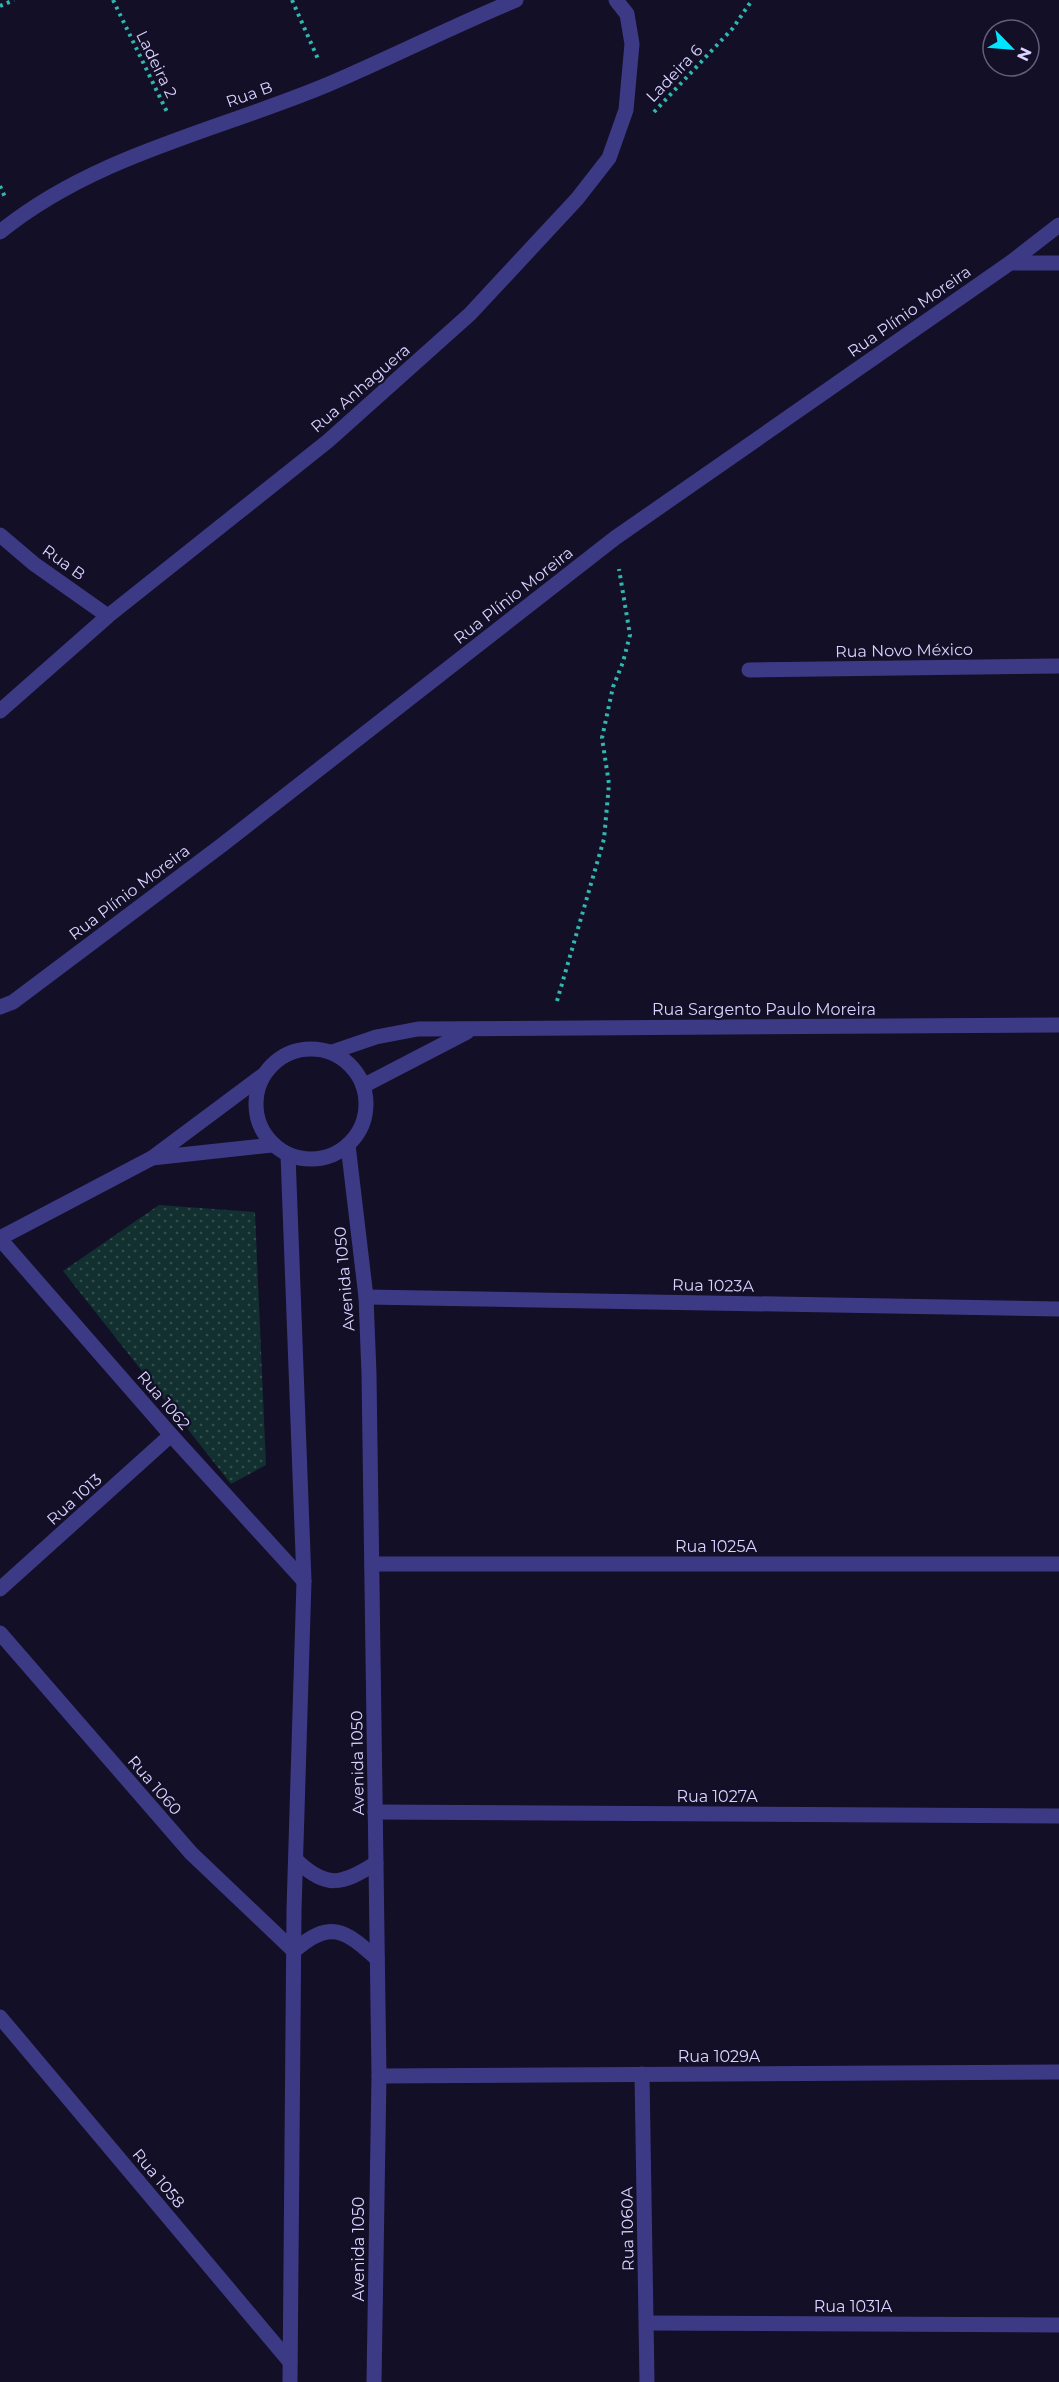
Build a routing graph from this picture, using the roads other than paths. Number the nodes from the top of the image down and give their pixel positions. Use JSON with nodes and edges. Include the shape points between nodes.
{"nodes":[{"id":1,"x":516,"y":0,"type":"edge"},
{"id":2,"x":616,"y":0,"type":"edge"},
{"id":3,"x":1059,"y":225,"type":"edge"},
{"id":4,"x":0,"y":232,"type":"edge"},
{"id":5,"x":1010,"y":263,"type":"junction"},
{"id":6,"x":1059,"y":263,"type":"edge"},
{"id":7,"x":0,"y":535,"type":"edge"},
{"id":8,"x":108,"y":616,"type":"junction"},
{"id":9,"x":1059,"y":666,"type":"edge"},
{"id":10,"x":749,"y":670,"type":"dead end"},
{"id":11,"x":0,"y":711,"type":"edge"},
{"id":12,"x":0,"y":1007,"type":"edge"},
{"id":13,"x":1059,"y":1025,"type":"edge"},
{"id":14,"x":470,"y":1031,"type":"junction"},
{"id":15,"x":332,"y":1052,"type":"junction"},
{"id":16,"x":264,"y":1074,"type":"junction"},
{"id":17,"x":363,"y":1086,"type":"junction"},
{"id":18,"x":272,"y":1145,"type":"junction"},
{"id":19,"x":348,"y":1145,"type":"junction"},
{"id":20,"x":288,"y":1155,"type":"junction"},
{"id":21,"x":152,"y":1158,"type":"junction"},
{"id":22,"x":0,"y":1238,"type":"edge"},
{"id":23,"x":366,"y":1297,"type":"junction"},
{"id":24,"x":1059,"y":1309,"type":"edge"},
{"id":25,"x":171,"y":1436,"type":"junction"},
{"id":26,"x":373,"y":1563,"type":"junction"},
{"id":27,"x":1059,"y":1564,"type":"edge"},
{"id":28,"x":304,"y":1581,"type":"junction"},
{"id":29,"x":0,"y":1589,"type":"edge"},
{"id":30,"x":0,"y":1633,"type":"edge"},
{"id":31,"x":375,"y":1812,"type":"junction"},
{"id":32,"x":1059,"y":1816,"type":"edge"},
{"id":33,"x":296,"y":1860,"type":"junction"},
{"id":34,"x":376,"y":1863,"type":"junction"},
{"id":35,"x":294,"y":1951,"type":"junction"},
{"id":36,"x":377,"y":1959,"type":"junction"},
{"id":37,"x":0,"y":2017,"type":"edge"},
{"id":38,"x":1059,"y":2072,"type":"edge"},
{"id":39,"x":642,"y":2074,"type":"junction"},
{"id":40,"x":379,"y":2076,"type":"junction"},
{"id":41,"x":647,"y":2323,"type":"junction"},
{"id":42,"x":1059,"y":2325,"type":"edge"},
{"id":43,"x":290,"y":2362,"type":"junction"},
{"id":44,"x":290,"y":2382,"type":"edge"},
{"id":45,"x":374,"y":2382,"type":"edge"},
{"id":46,"x":647,"y":2382,"type":"edge"}],
"edges":[{"from":1,"to":4,"type":"street","name":"Rua B","via":[[329,84],[83,179]]},
{"from":2,"to":8,"type":"street","name":"Rua Anhaguera","via":[[627,14],[632,44],[626,110],[609,158],[577,199],[470,314],[328,441]]},
{"from":3,"to":5,"type":"street","name":"Rua Plínio Moreira"},
{"from":5,"to":6,"type":"street"},
{"from":5,"to":12,"type":"street","name":"Rua Plínio Moreira","via":[[615,538],[222,845],[13,1002]]},
{"from":7,"to":8,"type":"street","name":"Rua B"},
{"from":8,"to":11,"type":"street","name":"Rua Anhaguera"},
{"from":9,"to":10,"type":"street","name":"Rua Novo México"},
{"from":13,"to":14,"type":"street","name":"Rua Sargento Paulo Moreira"},
{"from":14,"to":15,"type":"street","name":"Rua Sargento Paulo Moreira","via":[[418,1029],[376,1037]]},
{"from":14,"to":17,"type":"street","name":"Rua Sargento Paulo Moreira"},
{"from":15,"to":16,"type":"street","via":[[301,1049],[273,1062]]},
{"from":15,"to":17,"type":"street","via":[[351,1066]]},
{"from":16,"to":18,"type":"street","via":[[256,1092],[256,1111],[261,1129]]},
{"from":16,"to":21,"type":"street"},
{"from":17,"to":19,"type":"street","via":[[364,1118]]},
{"from":18,"to":20,"type":"street"},
{"from":18,"to":21,"type":"street"},
{"from":19,"to":20,"type":"street","via":[[320,1159]]},
{"from":19,"to":23,"type":"street","name":"Avenida 1050"},
{"from":20,"to":28,"type":"street"},
{"from":21,"to":22,"type":"street"},
{"from":22,"to":25,"type":"street","name":"Rua 1062"},
{"from":23,"to":24,"type":"street","name":"Rua 1023A"},
{"from":23,"to":26,"type":"street","name":"Avenida 1050"},
{"from":25,"to":28,"type":"street","name":"Rua 1062"},
{"from":25,"to":29,"type":"street","name":"Rua 1013"},
{"from":26,"to":27,"type":"street","name":"Rua 1025A"},
{"from":26,"to":31,"type":"street","name":"Avenida 1050"},
{"from":28,"to":33,"type":"street"},
{"from":30,"to":35,"type":"street","name":"Rua 1060","via":[[191,1853]]},
{"from":31,"to":32,"type":"street","name":"Rua 1027A"},
{"from":31,"to":34,"type":"street","name":"Avenida 1050"},
{"from":33,"to":34,"type":"street","via":[[326,1881],[343,1881]]},
{"from":33,"to":35,"type":"street"},
{"from":34,"to":36,"type":"street","name":"Avenida 1050"},
{"from":35,"to":36,"type":"street","via":[[321,1932],[338,1931],[354,1938]]},
{"from":35,"to":43,"type":"street"},
{"from":36,"to":40,"type":"street","name":"Avenida 1050"},
{"from":37,"to":43,"type":"street","name":"Rua 1058"},
{"from":38,"to":39,"type":"street","name":"Rua 1029A"},
{"from":39,"to":40,"type":"street","name":"Rua 1029A"},
{"from":39,"to":41,"type":"street","name":"Rua 1060A"},
{"from":40,"to":45,"type":"street","name":"Avenida 1050"},
{"from":41,"to":42,"type":"street","name":"Rua 1031A"},
{"from":41,"to":46,"type":"street","name":"Rua 1060A"},
{"from":43,"to":44,"type":"street"}]}
